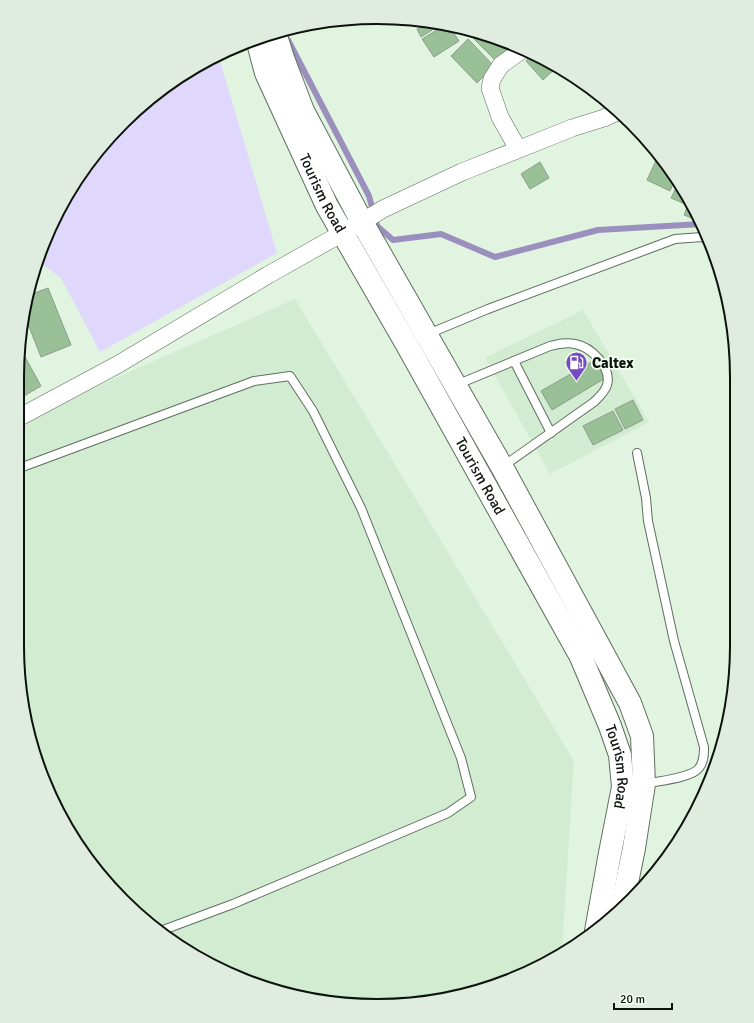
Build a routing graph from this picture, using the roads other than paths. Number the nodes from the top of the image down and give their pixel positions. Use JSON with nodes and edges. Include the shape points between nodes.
{"nodes":[{"id":1,"x":277,"y":39,"type":"edge"},
{"id":2,"x":259,"y":45,"type":"edge"},
{"id":3,"x":517,"y":53,"type":"edge"},
{"id":4,"x":612,"y":114,"type":"edge"},
{"id":5,"x":518,"y":149,"type":"junction"},
{"id":6,"x":364,"y":220,"type":"junction"},
{"id":7,"x":341,"y":233,"type":"junction"},
{"id":8,"x":701,"y":237,"type":"edge"},
{"id":9,"x":416,"y":339,"type":"junction"},
{"id":10,"x":514,"y":361,"type":"junction"},
{"id":11,"x":455,"y":385,"type":"junction"},
{"id":12,"x":24,"y":415,"type":"edge"},
{"id":13,"x":551,"y":433,"type":"junction"},
{"id":14,"x":637,"y":453,"type":"dead end"},
{"id":15,"x":502,"y":466,"type":"junction"},
{"id":16,"x":24,"y":467,"type":"edge"},
{"id":17,"x":644,"y":784,"type":"junction"},
{"id":18,"x":624,"y":899,"type":"edge"},
{"id":19,"x":598,"y":921,"type":"edge"},
{"id":20,"x":166,"y":929,"type":"edge"}],
"edges":[{"from":1,"to":6,"type":"main road","name":"Tourism Road","via":[[303,112]]},
{"from":2,"to":7,"type":"main road","name":"Tourism Road","via":[[266,73]]},
{"from":3,"to":5,"type":"street","via":[[501,65],[492,79],[490,88],[500,116]]},
{"from":4,"to":5,"type":"street"},
{"from":5,"to":6,"type":"street","via":[[462,172]]},
{"from":6,"to":7,"type":"street"},
{"from":6,"to":9,"type":"main road","name":"Tourism Road"},
{"from":7,"to":9,"type":"main road","name":"Tourism Road"},
{"from":7,"to":12,"type":"street","via":[[117,365]]},
{"from":8,"to":9,"type":"lane","via":[[675,239]]},
{"from":9,"to":11,"type":"main road","name":"Tourism Road"},
{"from":9,"to":19,"type":"main road","name":"Tourism Road","via":[[581,657],[620,755],[623,788]]},
{"from":10,"to":11,"type":"lane"},
{"from":10,"to":13,"type":"lane"},
{"from":10,"to":13,"type":"lane","via":[[550,346],[576,344],[592,352],[607,373],[604,392]]},
{"from":11,"to":15,"type":"main road","name":"Tourism Road"},
{"from":13,"to":15,"type":"lane"},
{"from":14,"to":17,"type":"lane","via":[[648,521],[674,641],[704,747],[704,758],[699,769],[687,776]]},
{"from":15,"to":17,"type":"main road","name":"Tourism Road","via":[[630,703],[642,736]]},
{"from":16,"to":20,"type":"lane","via":[[254,381],[290,376],[313,411],[360,508],[461,758],[471,797],[448,813],[233,904]]},
{"from":17,"to":18,"type":"main road","name":"Tourism Road"}]}
